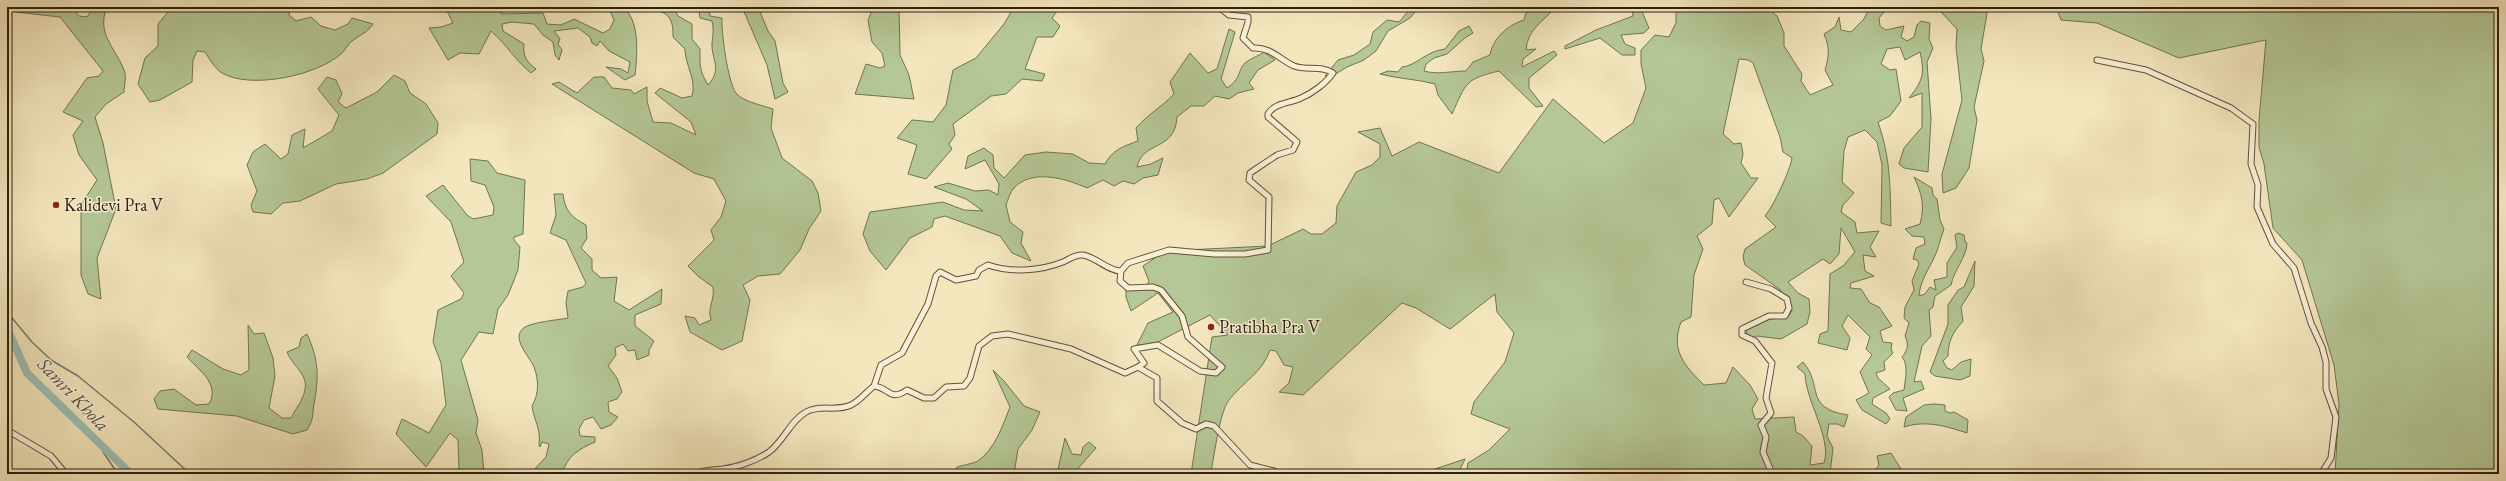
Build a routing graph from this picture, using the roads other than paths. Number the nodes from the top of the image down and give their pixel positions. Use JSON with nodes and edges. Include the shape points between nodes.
{"nodes":[{"id":1,"x":1218,"y":7,"type":"edge"},
{"id":2,"x":2097,"y":60,"type":"dead end"},
{"id":3,"x":1121,"y":271,"type":"junction"},
{"id":4,"x":1746,"y":282,"type":"dead end"},
{"id":5,"x":1138,"y":367,"type":"junction"},
{"id":6,"x":874,"y":386,"type":"junction"},
{"id":7,"x":7,"y":430,"type":"edge"},
{"id":8,"x":66,"y":474,"type":"edge"},
{"id":9,"x":694,"y":474,"type":"edge"},
{"id":10,"x":1276,"y":474,"type":"edge"},
{"id":11,"x":1766,"y":474,"type":"edge"},
{"id":12,"x":2320,"y":474,"type":"edge"}],
"edges":[{"from":1,"to":3,"type":"street","via":[[1229,15],[1248,17],[1243,38],[1253,48],[1265,48],[1296,66],[1320,67],[1333,73],[1328,81],[1300,99],[1272,108],[1268,114],[1268,117],[1297,142],[1293,150],[1277,155],[1250,173],[1249,180],[1269,197],[1268,250],[1245,254],[1169,250],[1128,263]]},
{"from":2,"to":12,"type":"street","via":[[2146,70],[2231,108],[2253,124],[2251,164],[2258,184],[2257,207],[2273,244],[2294,268],[2310,324],[2322,347],[2326,362],[2326,389],[2336,417],[2331,458]]},
{"from":3,"to":5,"type":"street","via":[[1120,281],[1128,288],[1153,287],[1161,290],[1182,316],[1188,337],[1222,367],[1216,373],[1200,371],[1158,345],[1134,349],[1144,363]]},
{"from":3,"to":6,"type":"street","via":[[1115,271],[1104,263],[1084,255],[1076,255],[1043,268],[1000,269],[988,265],[979,270],[976,276],[956,280],[940,272],[936,276],[928,304],[902,353],[882,365]]},
{"from":4,"to":11,"type":"street","via":[[1771,289],[1787,299],[1789,308],[1785,316],[1769,316],[1742,329],[1742,335],[1755,341],[1772,363],[1766,398],[1771,413],[1761,425],[1766,437],[1763,452],[1771,471]]},
{"from":5,"to":6,"type":"street","via":[[1125,373],[1071,349],[1008,334],[992,336],[979,346],[970,378],[964,386],[946,387],[934,398],[918,397],[908,390],[892,395],[881,386]]},
{"from":5,"to":10,"type":"street","via":[[1157,378],[1157,401],[1182,423],[1196,429],[1206,424],[1214,426],[1250,465],[1274,471]]},
{"from":6,"to":9,"type":"street","via":[[851,405],[815,408],[805,412],[770,451],[755,460]]},
{"from":7,"to":8,"type":"street","via":[[51,456]]}]}
